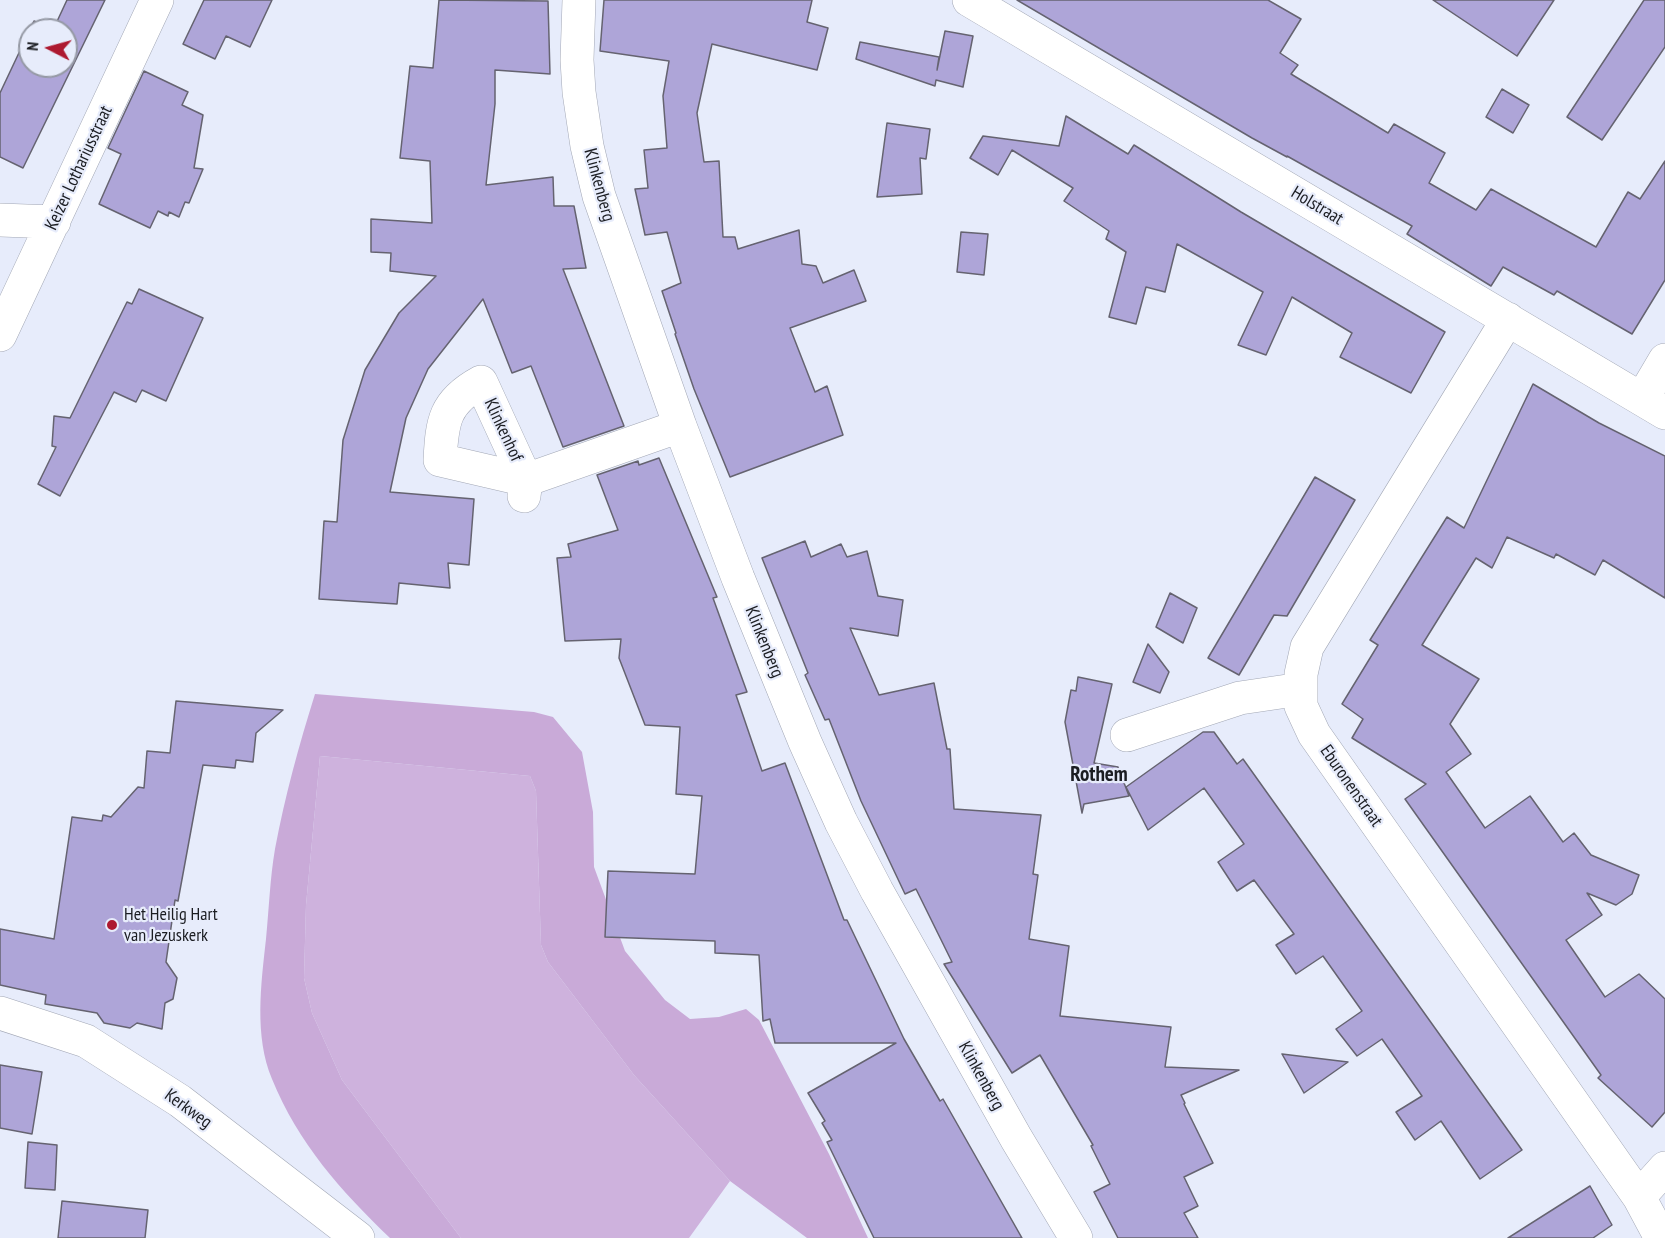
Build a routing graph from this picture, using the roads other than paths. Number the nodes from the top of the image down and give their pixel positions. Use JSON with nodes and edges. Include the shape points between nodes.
{"nodes":[{"id":1,"x":157,"y":0,"type":"edge"},
{"id":2,"x":579,"y":0,"type":"edge"},
{"id":3,"x":969,"y":0,"type":"edge"},
{"id":4,"x":0,"y":220,"type":"edge"},
{"id":5,"x":54,"y":222,"type":"junction"},
{"id":6,"x":1508,"y":319,"type":"junction"},
{"id":7,"x":0,"y":335,"type":"edge"},
{"id":8,"x":1665,"y":360,"type":"edge"},
{"id":9,"x":1653,"y":406,"type":"edge"},
{"id":10,"x":680,"y":426,"type":"junction"},
{"id":11,"x":525,"y":488,"type":"dead end"},
{"id":12,"x":1301,"y":689,"type":"junction"},
{"id":13,"x":1127,"y":735,"type":"dead end"},
{"id":14,"x":0,"y":1013,"type":"edge"},
{"id":15,"x":1665,"y":1168,"type":"edge"},
{"id":16,"x":1639,"y":1197,"type":"junction"},
{"id":17,"x":323,"y":1227,"type":"edge"},
{"id":18,"x":1654,"y":1235,"type":"edge"},
{"id":19,"x":358,"y":1238,"type":"edge"},
{"id":20,"x":1076,"y":1238,"type":"edge"}],
"edges":[{"from":1,"to":5,"type":"street","name":"Keizer Lothariusstraat"},
{"from":2,"to":10,"type":"street","name":"Klinkenberg","via":[[579,92],[599,196]]},
{"from":3,"to":6,"type":"street","name":"Holstraat"},
{"from":4,"to":5,"type":"street"},
{"from":5,"to":7,"type":"street","name":"Keizer Lothariusstraat"},
{"from":6,"to":9,"type":"street","name":"Holstraat"},
{"from":6,"to":12,"type":"street","name":"Eburonenstraat","via":[[1307,647]]},
{"from":8,"to":9,"type":"street"},
{"from":10,"to":11,"type":"street","name":"Klinkenhof"},
{"from":10,"to":20,"type":"street","name":"Klinkenberg","via":[[738,578],[841,822],[1010,1128]]},
{"from":12,"to":13,"type":"street","via":[[1240,698]]},
{"from":12,"to":16,"type":"street","name":"Eburonenstraat","via":[[1302,706],[1314,734]]},
{"from":14,"to":17,"type":"street","name":"Kerkweg","via":[[86,1041],[180,1101]]},
{"from":15,"to":16,"type":"street"},
{"from":16,"to":18,"type":"street","name":"Eburonenstraat"},
{"from":17,"to":19,"type":"street","name":"Kerkweg"}]}
